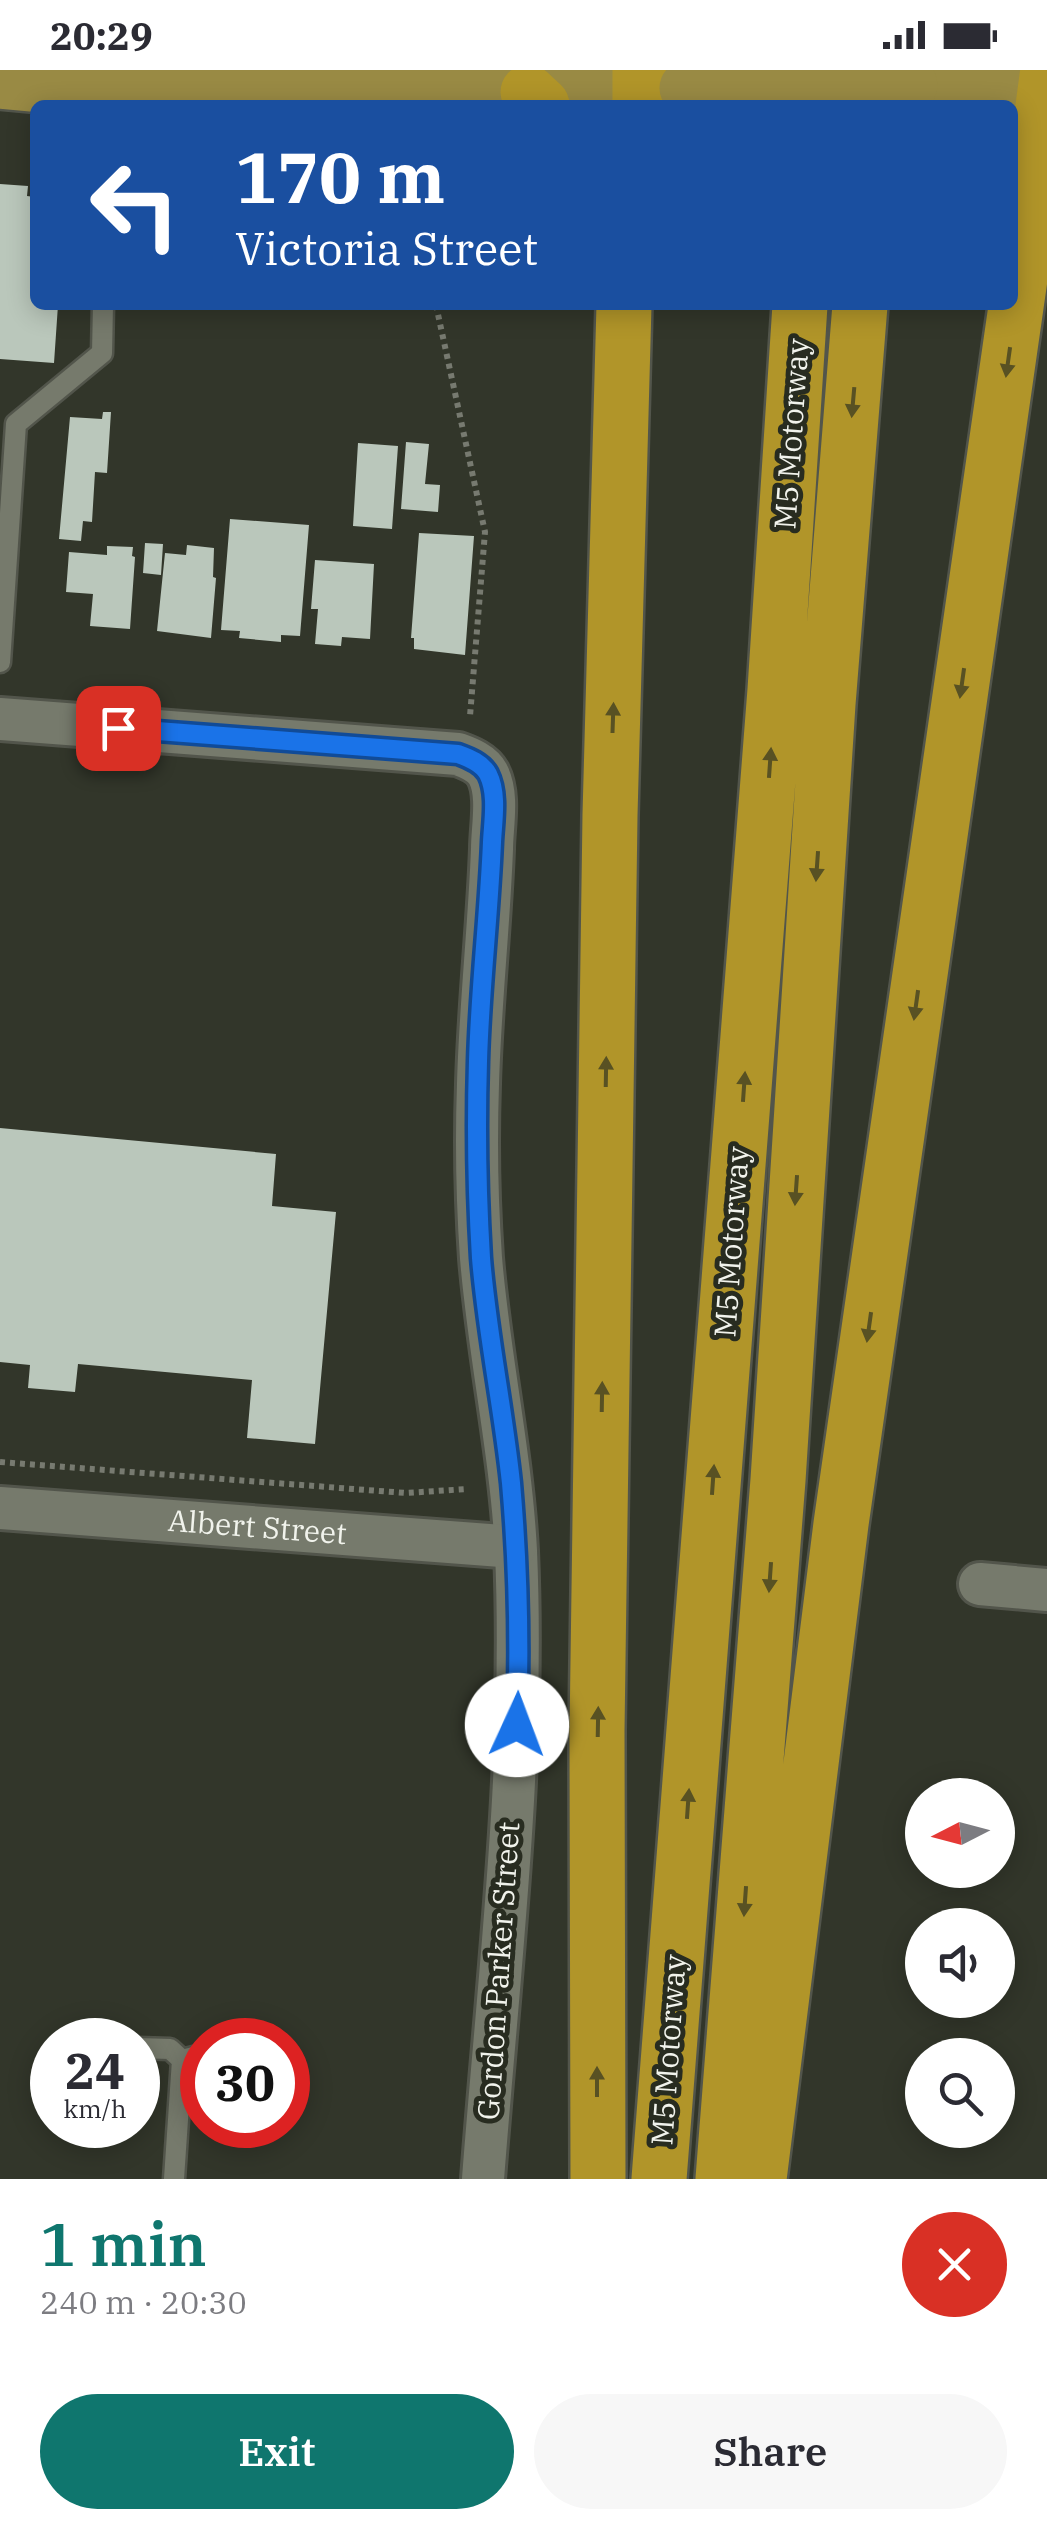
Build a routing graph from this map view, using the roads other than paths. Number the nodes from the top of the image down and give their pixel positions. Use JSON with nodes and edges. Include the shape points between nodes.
{"nodes":[{"id":1,"x":796,"y":70,"type":"edge"},
{"id":2,"x":872,"y":70,"type":"edge"},
{"id":3,"x":1047,"y":75,"type":"edge"},
{"id":4,"x":0,"y":81,"type":"edge"},
{"id":5,"x":652,"y":88,"type":"edge"},
{"id":6,"x":113,"y":96,"type":"edge"},
{"id":7,"x":535,"y":98,"type":"edge"},
{"id":8,"x":797,"y":100,"type":"edge"},
{"id":9,"x":872,"y":100,"type":"edge"},
{"id":10,"x":1035,"y":245,"type":"edge"},
{"id":11,"x":103,"y":310,"type":"edge"},
{"id":12,"x":624,"y":310,"type":"edge"},
{"id":13,"x":800,"y":310,"type":"edge"},
{"id":14,"x":860,"y":310,"type":"edge"},
{"id":15,"x":0,"y":662,"type":"edge"},
{"id":16,"x":0,"y":719,"type":"edge"},
{"id":17,"x":0,"y":1508,"type":"edge"},
{"id":18,"x":516,"y":1547,"type":"junction"},
{"id":19,"x":980,"y":1584,"type":"dead end"},
{"id":20,"x":1047,"y":1590,"type":"edge"},
{"id":21,"x":180,"y":2138,"type":"edge"},
{"id":22,"x":174,"y":2179,"type":"edge"},
{"id":23,"x":483,"y":2179,"type":"edge"},
{"id":24,"x":598,"y":2179,"type":"edge"},
{"id":25,"x":659,"y":2179,"type":"edge"},
{"id":26,"x":723,"y":2179,"type":"edge"},
{"id":27,"x":758,"y":2179,"type":"edge"}],
"edges":[{"from":1,"to":8,"type":"highway"},
{"from":2,"to":9,"type":"highway"},
{"from":3,"to":5,"type":"main road","bridge":true},
{"from":3,"to":10,"type":"highway"},
{"from":4,"to":6,"type":"main road"},
{"from":5,"to":7,"type":"main road"},
{"from":6,"to":7,"type":"main road"},
{"from":10,"to":27,"type":"highway","one_way":true,"via":[[841,1524]]},
{"from":11,"to":15,"type":"lane","via":[[102,353],[16,424]]},
{"from":24,"to":12,"type":"highway","one_way":true,"via":[[610,816]]},
{"from":25,"to":13,"type":"highway","name":"M5 Motorway","one_way":true},
{"from":14,"to":26,"type":"highway","name":"M5 Motorway","one_way":true},
{"from":16,"to":18,"type":"street","name":"Gordon Parker Street","via":[[433,751],[486,770],[492,790],[490,902],[479,1036],[478,1200]]},
{"from":17,"to":18,"type":"street","name":"Albert Street"},
{"from":18,"to":23,"type":"street","name":"Gordon Parker Street","via":[[516,1740]]},
{"from":19,"to":20,"type":"street"},
{"from":21,"to":22,"type":"lane"}]}
